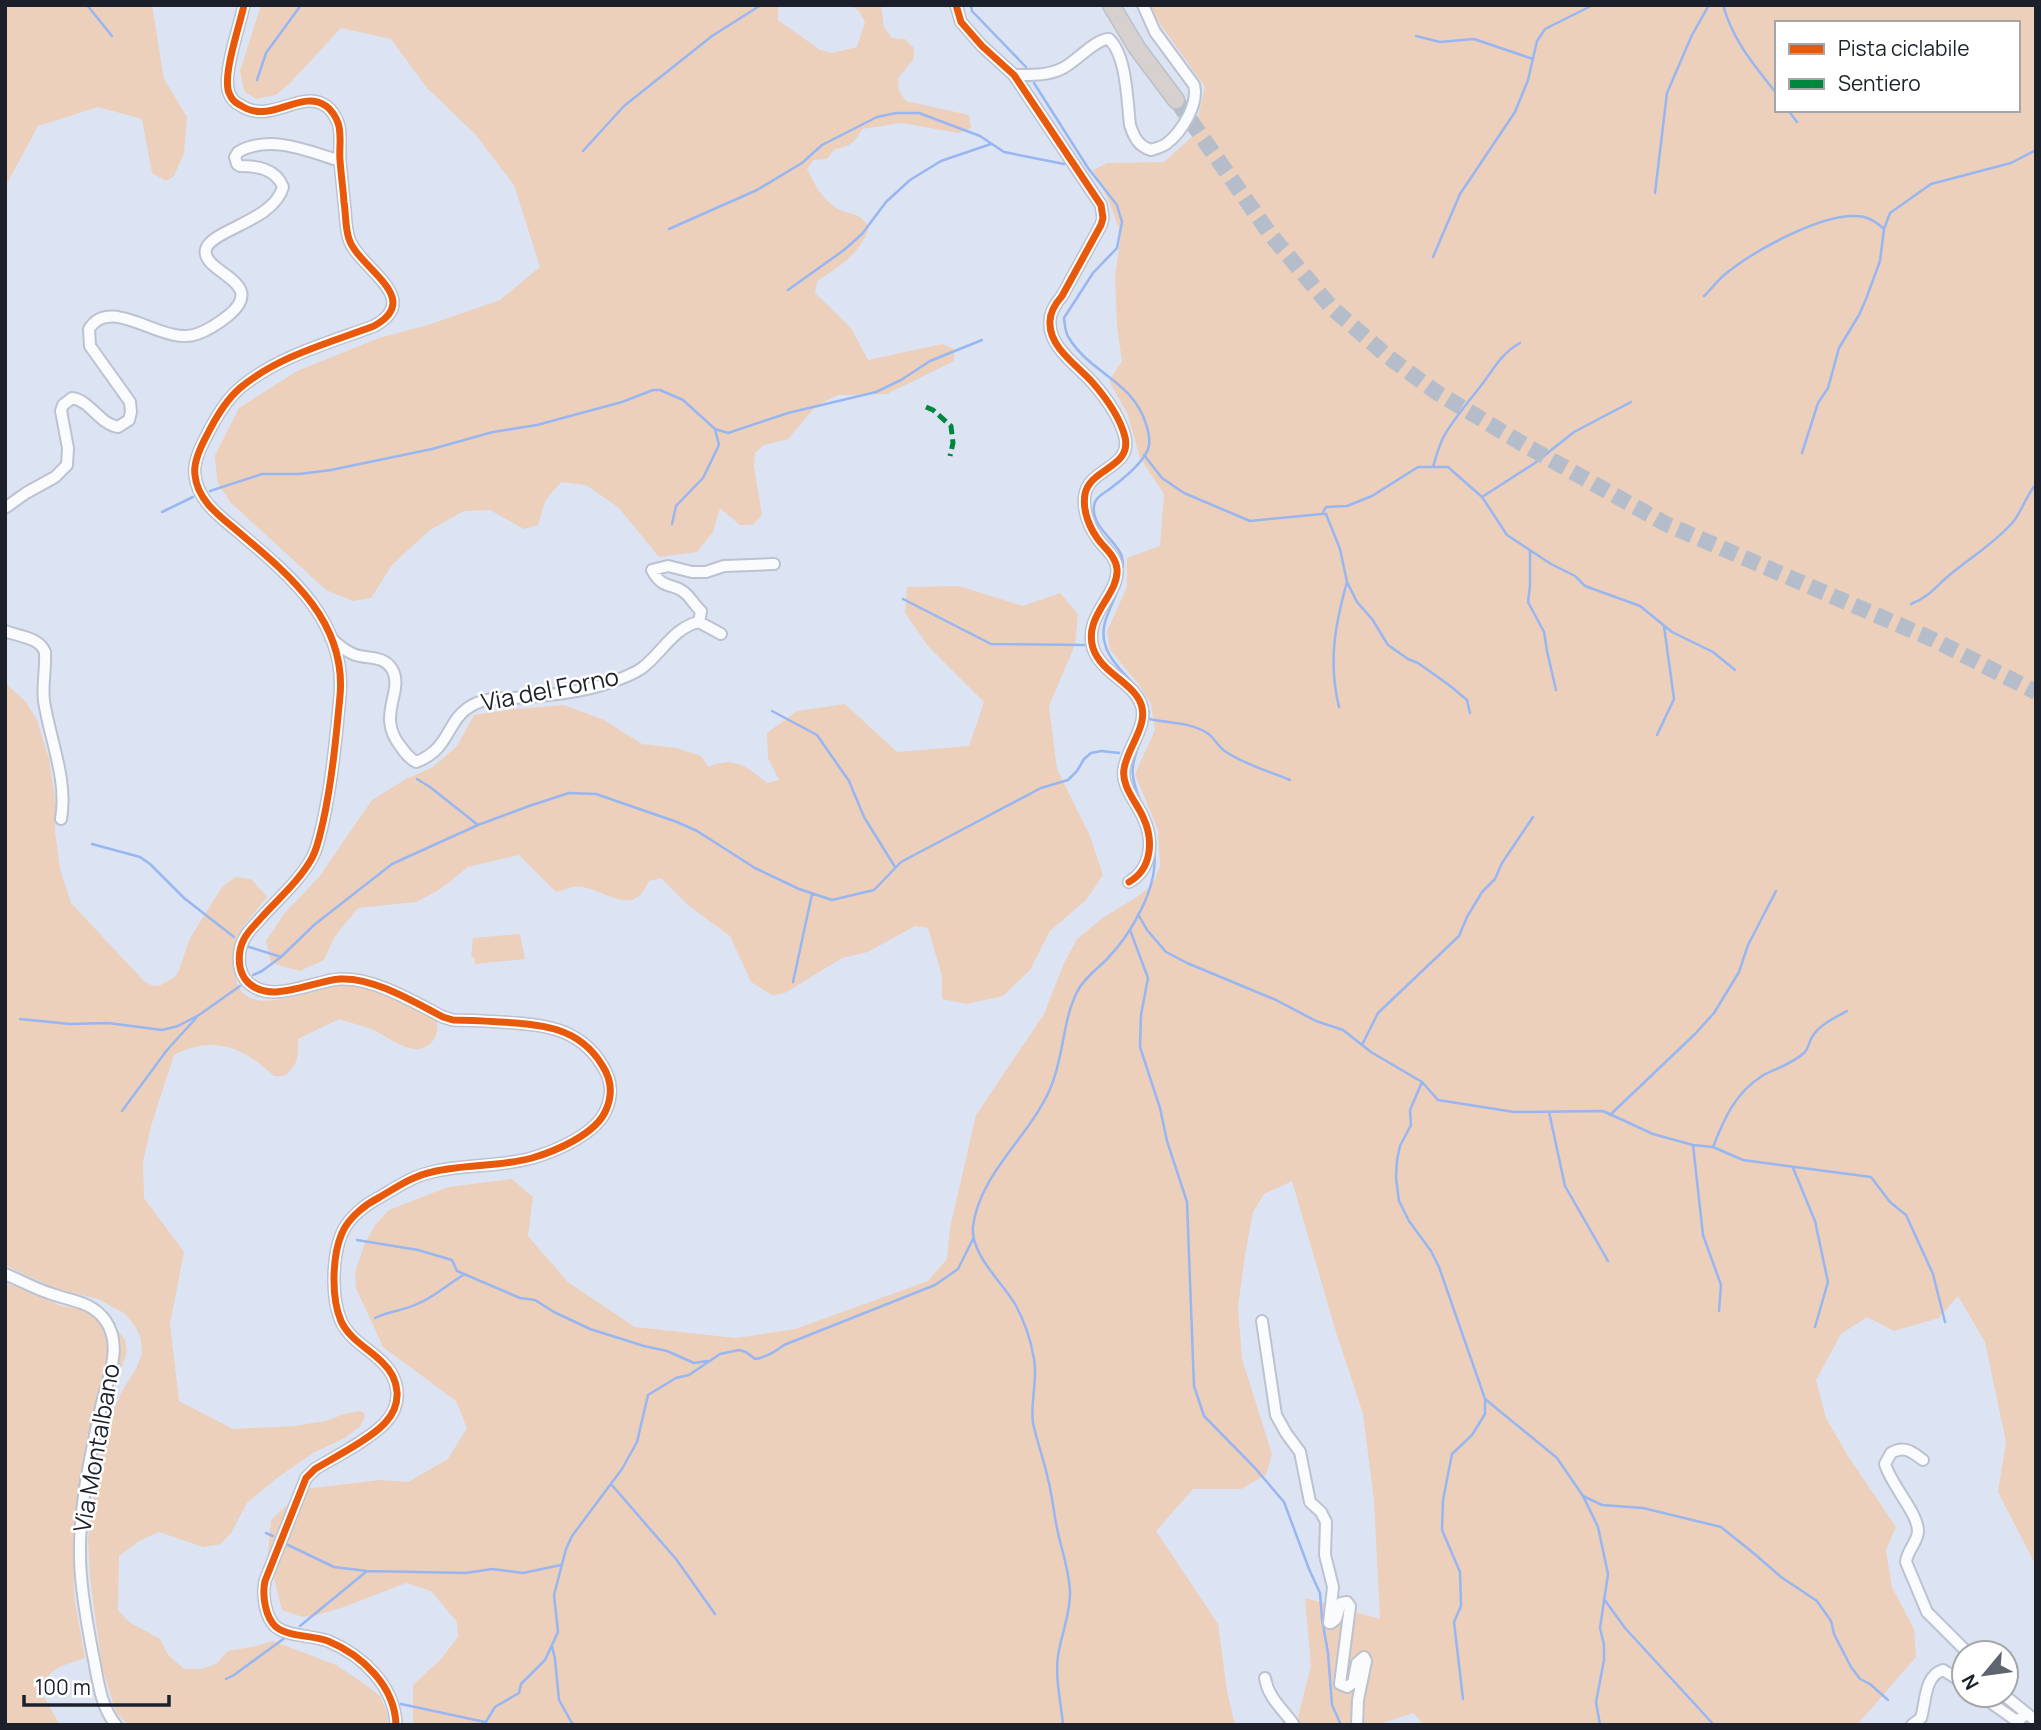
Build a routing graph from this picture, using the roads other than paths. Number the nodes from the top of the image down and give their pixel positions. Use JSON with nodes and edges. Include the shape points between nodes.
{"nodes":[{"id":1,"x":244,"y":5,"type":"edge"},
{"id":2,"x":956,"y":5,"type":"edge"},
{"id":3,"x":1111,"y":5,"type":"edge"},
{"id":4,"x":1143,"y":5,"type":"edge"},
{"id":5,"x":1014,"y":75,"type":"junction"},
{"id":6,"x":1176,"y":100,"type":"tunnel mouth"},
{"id":7,"x":340,"y":161,"type":"junction"},
{"id":8,"x":5,"y":508,"type":"edge"},
{"id":9,"x":774,"y":564,"type":"dead end"},
{"id":10,"x":699,"y":622,"type":"junction"},
{"id":11,"x":5,"y":631,"type":"edge"},
{"id":12,"x":721,"y":634,"type":"dead end"},
{"id":13,"x":330,"y":638,"type":"junction"},
{"id":14,"x":61,"y":819,"type":"dead end"},
{"id":15,"x":1129,"y":883,"type":"dead end"},
{"id":16,"x":5,"y":1274,"type":"edge"},
{"id":17,"x":1262,"y":1321,"type":"dead end"},
{"id":18,"x":1923,"y":1460,"type":"dead end"},
{"id":19,"x":1954,"y":1639,"type":"edge"},
{"id":20,"x":1950,"y":1675,"type":"edge"},
{"id":21,"x":1265,"y":1678,"type":"dead end"},
{"id":22,"x":2000,"y":1709,"type":"edge"},
{"id":23,"x":2020,"y":1709,"type":"edge"},
{"id":24,"x":2026,"y":1714,"type":"junction"},
{"id":25,"x":2036,"y":1721,"type":"edge"},
{"id":26,"x":116,"y":1725,"type":"edge"},
{"id":27,"x":396,"y":1725,"type":"edge"},
{"id":28,"x":1294,"y":1725,"type":"edge"},
{"id":29,"x":1357,"y":1725,"type":"edge"},
{"id":30,"x":1912,"y":1725,"type":"edge"}],
"edges":[{"from":1,"to":7,"type":"street","via":[[229,67],[229,94],[236,103],[256,112],[308,101],[326,106],[339,124]]},
{"from":2,"to":5,"type":"street","via":[[961,22]]},
{"from":3,"to":6,"type":"highway"},
{"from":4,"to":5,"type":"street","via":[[1155,32],[1196,93],[1182,127],[1167,143],[1144,148],[1133,135],[1120,58],[1109,39],[1102,39],[1061,69],[1044,75]]},
{"from":5,"to":15,"type":"street","via":[[1103,211],[1101,225],[1049,323],[1061,349],[1093,383],[1125,436],[1122,457],[1088,485],[1085,510],[1117,570],[1094,622],[1094,652],[1138,698],[1142,709],[1123,774],[1144,818],[1150,851],[1142,871]]},
{"from":7,"to":8,"type":"street","via":[[271,144],[237,152],[237,164],[268,170],[283,187],[277,201],[217,238],[205,252],[239,288],[236,309],[206,331],[181,337],[116,316],[98,318],[89,329],[90,346],[130,402],[129,420],[117,427],[109,425],[81,399],[67,401],[61,411],[67,465]]},
{"from":7,"to":13,"type":"street","via":[[350,242],[386,285],[393,304],[391,313],[374,326],[277,363],[238,389],[214,420],[195,467],[198,486],[209,505],[299,585]]},
{"from":9,"to":10,"type":"street","via":[[724,566],[706,572],[668,566],[652,570],[660,582],[683,591],[701,611]]},
{"from":10,"to":12,"type":"street"},
{"from":10,"to":13,"type":"street","name":"Via del Forno","via":[[677,634],[639,670],[601,685],[547,696],[485,700],[470,706],[439,748],[416,762],[391,733],[395,675],[390,666],[377,658],[355,655]]},
{"from":11,"to":14,"type":"street","via":[[36,640],[46,652],[43,698],[60,774]]},
{"from":13,"to":27,"type":"street","via":[[340,692],[319,841],[313,858],[246,934],[239,961],[246,979],[265,993],[354,979],[453,1020],[537,1024],[562,1030],[594,1053],[611,1086],[602,1118],[582,1136],[532,1158],[412,1178],[372,1201],[342,1232],[334,1286],[341,1321],[385,1364],[396,1387],[398,1405],[384,1424],[306,1478],[264,1587],[275,1626],[328,1641],[372,1671],[388,1693]]},
{"from":16,"to":26,"type":"street","name":"Via Montalbano","via":[[95,1309],[111,1335],[113,1360],[85,1485],[80,1543],[98,1681],[106,1710]]},
{"from":17,"to":29,"type":"street","via":[[1276,1415],[1300,1452],[1310,1502],[1326,1522],[1325,1555],[1333,1587],[1329,1623],[1336,1619],[1342,1603],[1347,1601],[1350,1606],[1340,1684],[1347,1687],[1353,1683],[1357,1663],[1363,1657],[1366,1661]]},
{"from":18,"to":19,"type":"street","via":[[1903,1449],[1891,1453],[1885,1464],[1918,1527],[1906,1562],[1919,1596],[1927,1612]]},
{"from":20,"to":30,"type":"street","via":[[1943,1671],[1935,1674],[1921,1718]]},
{"from":21,"to":28,"type":"street","via":[[1276,1703]]},
{"from":22,"to":24,"type":"street","via":[[2014,1719]]},
{"from":23,"to":24,"type":"street"},
{"from":24,"to":25,"type":"street"}]}
